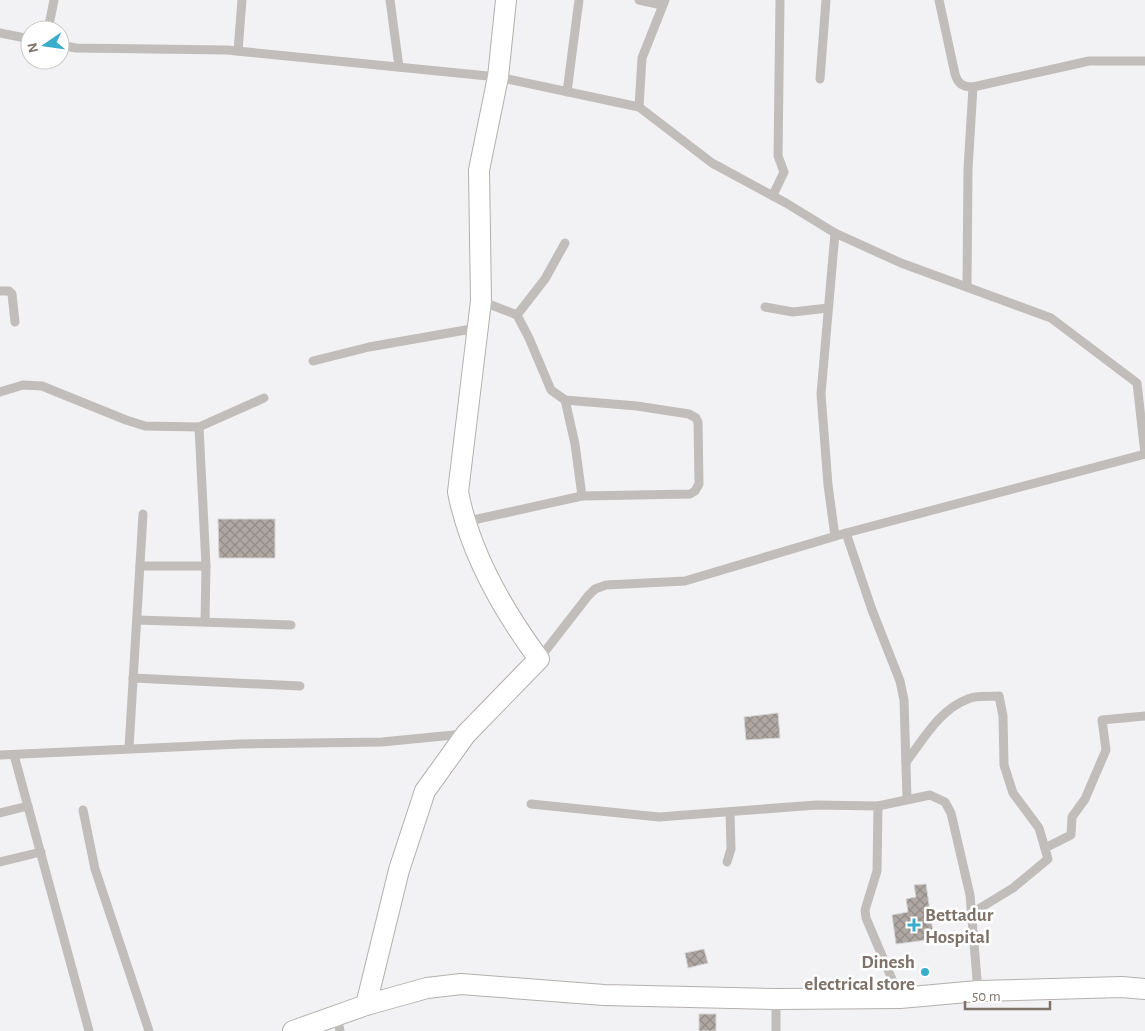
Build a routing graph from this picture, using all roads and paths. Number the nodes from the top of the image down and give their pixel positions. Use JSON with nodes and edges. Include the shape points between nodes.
{"nodes":[{"id":1,"x":54,"y":0,"type":"edge"},
{"id":2,"x":242,"y":0,"type":"edge"},
{"id":3,"x":390,"y":0,"type":"edge"},
{"id":4,"x":506,"y":0,"type":"edge"},
{"id":5,"x":579,"y":0,"type":"edge"},
{"id":6,"x":639,"y":0,"type":"edge"},
{"id":7,"x":780,"y":0,"type":"edge"},
{"id":8,"x":826,"y":0,"type":"edge"},
{"id":9,"x":939,"y":0,"type":"edge"},
{"id":10,"x":663,"y":2,"type":"edge"},
{"id":11,"x":50,"y":20,"type":"edge"},
{"id":12,"x":0,"y":33,"type":"edge"},
{"id":13,"x":20,"y":37,"type":"edge"},
{"id":14,"x":70,"y":47,"type":"edge"},
{"id":15,"x":238,"y":51,"type":"junction"},
{"id":16,"x":1145,"y":61,"type":"edge"},
{"id":17,"x":399,"y":67,"type":"junction"},
{"id":18,"x":498,"y":76,"type":"junction"},
{"id":19,"x":820,"y":79,"type":"dead end"},
{"id":20,"x":973,"y":87,"type":"junction"},
{"id":21,"x":567,"y":92,"type":"junction"},
{"id":22,"x":639,"y":107,"type":"junction"},
{"id":23,"x":773,"y":195,"type":"junction"},
{"id":24,"x":835,"y":233,"type":"junction"},
{"id":25,"x":565,"y":243,"type":"dead end"},
{"id":26,"x":967,"y":287,"type":"junction"},
{"id":27,"x":0,"y":291,"type":"edge"},
{"id":28,"x":481,"y":300,"type":"junction"},
{"id":29,"x":765,"y":307,"type":"dead end"},
{"id":30,"x":828,"y":308,"type":"junction"},
{"id":31,"x":517,"y":316,"type":"junction"},
{"id":32,"x":15,"y":322,"type":"dead end"},
{"id":33,"x":477,"y":328,"type":"junction"},
{"id":34,"x":313,"y":361,"type":"dead end"},
{"id":35,"x":1145,"y":377,"type":"edge"},
{"id":36,"x":1137,"y":383,"type":"junction"},
{"id":37,"x":0,"y":392,"type":"edge"},
{"id":38,"x":264,"y":398,"type":"dead end"},
{"id":39,"x":565,"y":400,"type":"junction"},
{"id":40,"x":199,"y":427,"type":"junction"},
{"id":41,"x":1145,"y":454,"type":"edge"},
{"id":42,"x":582,"y":496,"type":"junction"},
{"id":43,"x":143,"y":514,"type":"dead end"},
{"id":44,"x":464,"y":522,"type":"junction"},
{"id":45,"x":846,"y":533,"type":"junction"},
{"id":46,"x":835,"y":536,"type":"junction"},
{"id":47,"x":140,"y":566,"type":"junction"},
{"id":48,"x":206,"y":566,"type":"junction"},
{"id":49,"x":136,"y":620,"type":"junction"},
{"id":50,"x":205,"y":622,"type":"junction"},
{"id":51,"x":291,"y":625,"type":"dead end"},
{"id":52,"x":539,"y":659,"type":"junction"},
{"id":53,"x":133,"y":678,"type":"junction"},
{"id":54,"x":300,"y":686,"type":"dead end"},
{"id":55,"x":1145,"y":716,"type":"edge"},
{"id":56,"x":466,"y":734,"type":"junction"},
{"id":57,"x":129,"y":748,"type":"junction"},
{"id":58,"x":0,"y":755,"type":"edge"},
{"id":59,"x":14,"y":755,"type":"junction"},
{"id":60,"x":906,"y":762,"type":"junction"},
{"id":61,"x":907,"y":798,"type":"junction"},
{"id":62,"x":531,"y":804,"type":"dead end"},
{"id":63,"x":28,"y":806,"type":"junction"},
{"id":64,"x":878,"y":806,"type":"junction"},
{"id":65,"x":83,"y":810,"type":"dead end"},
{"id":66,"x":730,"y":812,"type":"junction"},
{"id":67,"x":0,"y":813,"type":"edge"},
{"id":68,"x":1045,"y":848,"type":"junction"},
{"id":69,"x":41,"y":852,"type":"junction"},
{"id":70,"x":0,"y":862,"type":"edge"},
{"id":71,"x":728,"y":862,"type":"dead end"},
{"id":72,"x":972,"y":913,"type":"junction"},
{"id":73,"x":1145,"y":989,"type":"edge"},
{"id":74,"x":978,"y":991,"type":"junction"},
{"id":75,"x":900,"y":998,"type":"junction"},
{"id":76,"x":776,"y":999,"type":"junction"},
{"id":77,"x":366,"y":1004,"type":"junction"},
{"id":78,"x":339,"y":1024,"type":"edge"},
{"id":79,"x":90,"y":1031,"type":"edge"},
{"id":80,"x":149,"y":1031,"type":"edge"},
{"id":81,"x":293,"y":1031,"type":"edge"},
{"id":82,"x":318,"y":1031,"type":"edge"},
{"id":83,"x":776,"y":1031,"type":"edge"}],
"edges":[{"from":1,"to":11,"type":"street"},
{"from":2,"to":15,"type":"street"},
{"from":3,"to":17,"type":"street"},
{"from":4,"to":18,"type":"main road"},
{"from":5,"to":21,"type":"street"},
{"from":6,"to":10,"type":"street"},
{"from":7,"to":23,"type":"street","via":[[778,156],[784,172]]},
{"from":8,"to":19,"type":"street"},
{"from":9,"to":20,"type":"street","via":[[957,80],[966,87]]},
{"from":10,"to":22,"type":"street","via":[[642,58]]},
{"from":12,"to":13,"type":"street"},
{"from":14,"to":15,"type":"street"},
{"from":15,"to":17,"type":"street"},
{"from":16,"to":20,"type":"street","via":[[1089,61]]},
{"from":17,"to":18,"type":"street"},
{"from":18,"to":21,"type":"street"},
{"from":18,"to":28,"type":"main road","via":[[479,170]]},
{"from":20,"to":26,"type":"street","via":[[968,169]]},
{"from":21,"to":22,"type":"street"},
{"from":22,"to":23,"type":"street","via":[[712,163]]},
{"from":23,"to":24,"type":"street"},
{"from":24,"to":26,"type":"street","via":[[901,263]]},
{"from":24,"to":30,"type":"street"},
{"from":25,"to":31,"type":"street","via":[[545,279]]},
{"from":26,"to":36,"type":"street","via":[[1051,318]]},
{"from":27,"to":32,"type":"street","via":[[12,294]]},
{"from":28,"to":31,"type":"street"},
{"from":28,"to":33,"type":"main road"},
{"from":29,"to":30,"type":"street","via":[[793,312]]},
{"from":30,"to":46,"type":"street","via":[[820,394]]},
{"from":31,"to":39,"type":"street","via":[[552,390]]},
{"from":33,"to":34,"type":"street","via":[[368,347]]},
{"from":33,"to":44,"type":"main road","via":[[458,492]]},
{"from":35,"to":36,"type":"street"},
{"from":36,"to":41,"type":"street"},
{"from":37,"to":40,"type":"street","via":[[24,385],[42,386],[145,426]]},
{"from":38,"to":40,"type":"street"},
{"from":39,"to":42,"type":"street"},
{"from":39,"to":42,"type":"street","via":[[689,414],[698,422],[699,484],[695,491],[690,494]]},
{"from":40,"to":48,"type":"street"},
{"from":41,"to":45,"type":"street"},
{"from":42,"to":44,"type":"street"},
{"from":43,"to":47,"type":"street"},
{"from":44,"to":52,"type":"main road","via":[[495,592]]},
{"from":45,"to":46,"type":"street"},
{"from":45,"to":60,"type":"street","via":[[900,681],[904,700]]},
{"from":46,"to":52,"type":"street","via":[[685,580],[606,585],[595,589]]},
{"from":47,"to":48,"type":"street"},
{"from":47,"to":49,"type":"street"},
{"from":48,"to":50,"type":"street"},
{"from":49,"to":50,"type":"street"},
{"from":49,"to":53,"type":"street"},
{"from":50,"to":51,"type":"street"},
{"from":52,"to":56,"type":"main road"},
{"from":53,"to":54,"type":"street"},
{"from":53,"to":57,"type":"street"},
{"from":55,"to":68,"type":"street","via":[[1102,720],[1106,750],[1085,799],[1072,817],[1071,835]]},
{"from":56,"to":57,"type":"street","via":[[382,742]]},
{"from":56,"to":77,"type":"main road","via":[[425,791],[399,870]]},
{"from":57,"to":59,"type":"street"},
{"from":58,"to":59,"type":"street"},
{"from":59,"to":63,"type":"street"},
{"from":60,"to":61,"type":"street"},
{"from":60,"to":68,"type":"street","via":[[932,727],[952,707],[969,698],[999,696],[1003,716],[1004,764],[1013,793],[1039,828]]},
{"from":61,"to":64,"type":"street"},
{"from":61,"to":72,"type":"street","via":[[930,795],[945,802],[951,813]]},
{"from":62,"to":66,"type":"street","via":[[659,817]]},
{"from":63,"to":67,"type":"street"},
{"from":63,"to":69,"type":"street"},
{"from":64,"to":66,"type":"street","via":[[816,805]]},
{"from":64,"to":75,"type":"street","via":[[877,872],[865,910]]},
{"from":65,"to":80,"type":"street","via":[[95,869]]},
{"from":66,"to":71,"type":"street"},
{"from":68,"to":72,"type":"street","via":[[1048,859],[1014,888]]},
{"from":69,"to":70,"type":"street"},
{"from":69,"to":79,"type":"street"},
{"from":72,"to":74,"type":"street"},
{"from":73,"to":74,"type":"main road"},
{"from":74,"to":75,"type":"main road"},
{"from":75,"to":76,"type":"main road"},
{"from":76,"to":77,"type":"main road","via":[[604,995],[461,984],[427,988]]},
{"from":76,"to":83,"type":"street"},
{"from":77,"to":78,"type":"main road"},
{"from":78,"to":81,"type":"main road","via":[[322,1020]]},
{"from":78,"to":82,"type":"main road"}]}
